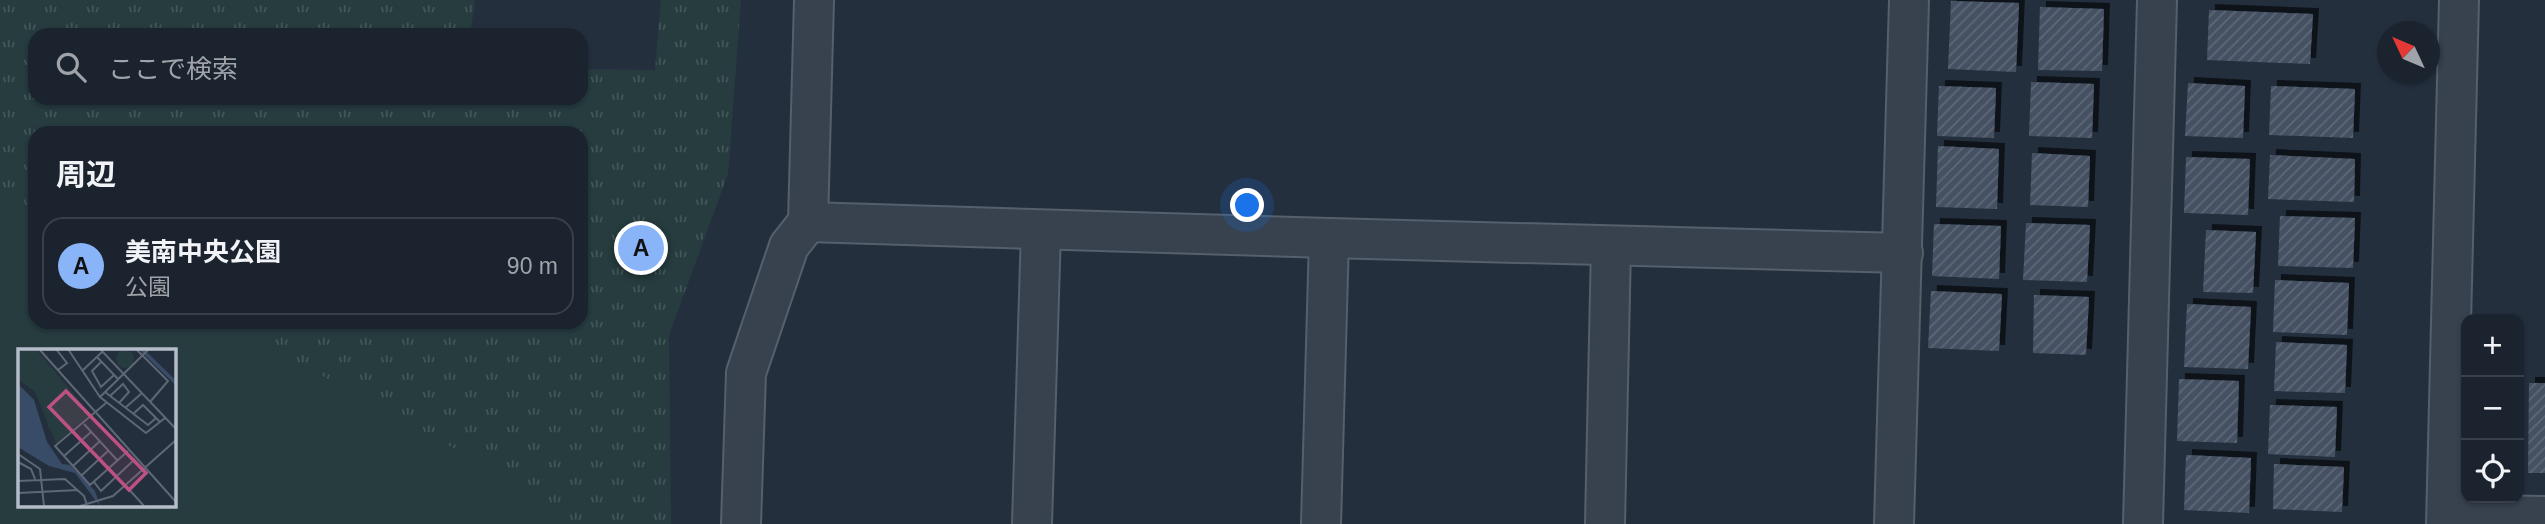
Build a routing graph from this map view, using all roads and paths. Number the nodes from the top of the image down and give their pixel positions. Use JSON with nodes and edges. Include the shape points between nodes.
{"nodes":[{"id":1,"x":814,"y":0,"type":"edge"},
{"id":2,"x":1909,"y":0,"type":"edge"},
{"id":3,"x":2157,"y":0,"type":"edge"},
{"id":4,"x":2459,"y":0,"type":"edge"},
{"id":5,"x":808,"y":222,"type":"junction"},
{"id":6,"x":1041,"y":230,"type":"junction"},
{"id":7,"x":1329,"y":238,"type":"junction"},
{"id":8,"x":1611,"y":246,"type":"junction"},
{"id":9,"x":1903,"y":253,"type":"junction"},
{"id":10,"x":2545,"y":516,"type":"edge"},
{"id":11,"x":2446,"y":519,"type":"edge"},
{"id":12,"x":741,"y":524,"type":"edge"},
{"id":13,"x":1032,"y":524,"type":"edge"},
{"id":14,"x":1321,"y":524,"type":"edge"},
{"id":15,"x":1605,"y":524,"type":"edge"},
{"id":16,"x":1894,"y":524,"type":"edge"},
{"id":17,"x":2143,"y":524,"type":"edge"}],
"edges":[{"from":1,"to":5,"type":"street"},
{"from":2,"to":9,"type":"street"},
{"from":3,"to":17,"type":"street"},
{"from":4,"to":11,"type":"street"},
{"from":5,"to":6,"type":"street"},
{"from":5,"to":12,"type":"street","via":[[789,246],[746,373]]},
{"from":6,"to":7,"type":"street"},
{"from":6,"to":13,"type":"street"},
{"from":7,"to":8,"type":"street"},
{"from":7,"to":14,"type":"street"},
{"from":8,"to":9,"type":"street"},
{"from":8,"to":15,"type":"street"},
{"from":9,"to":16,"type":"street"},
{"from":10,"to":11,"type":"street"}]}
